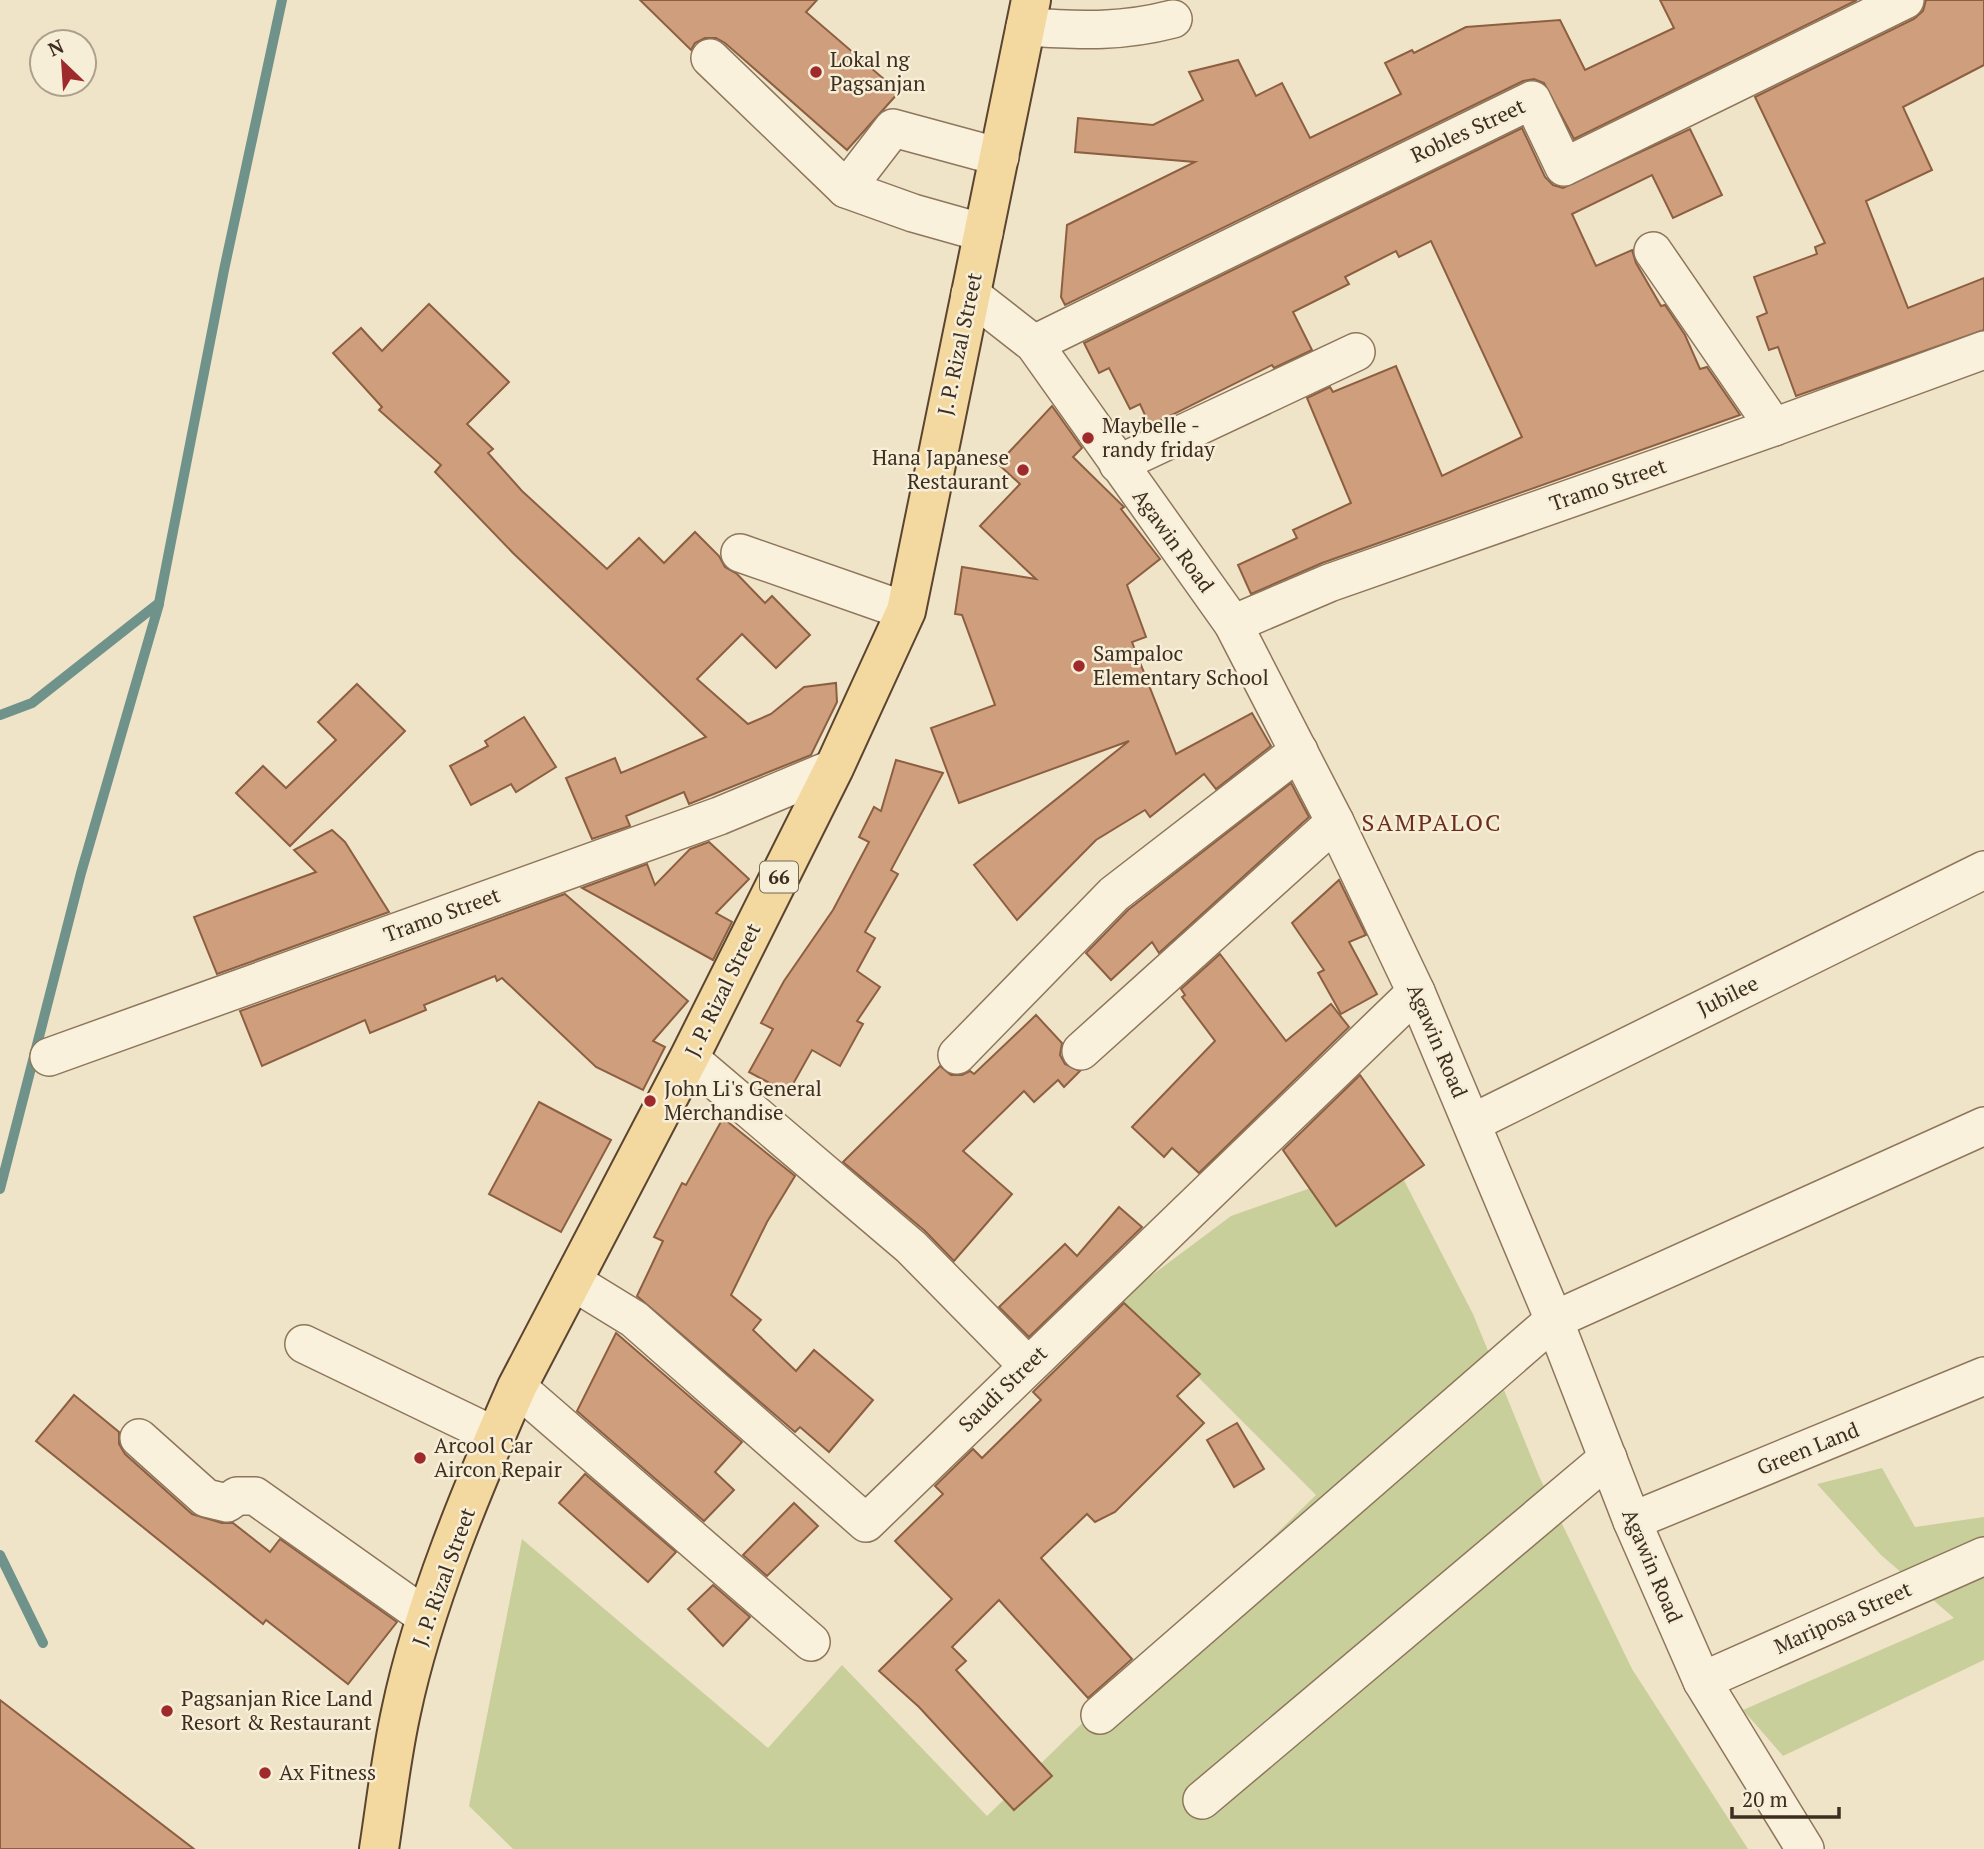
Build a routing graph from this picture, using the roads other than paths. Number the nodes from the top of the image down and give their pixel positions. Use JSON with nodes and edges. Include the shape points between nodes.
{"nodes":[{"id":1,"x":1905,"y":0,"type":"edge"},
{"id":2,"x":1028,"y":14,"type":"edge"},
{"id":3,"x":1173,"y":19,"type":"dead end"},
{"id":4,"x":710,"y":58,"type":"dead end"},
{"id":5,"x":1000,"y":157,"type":"junction"},
{"id":6,"x":846,"y":189,"type":"junction"},
{"id":7,"x":984,"y":233,"type":"junction"},
{"id":8,"x":1653,"y":251,"type":"dead end"},
{"id":9,"x":970,"y":293,"type":"junction"},
{"id":10,"x":1034,"y":344,"type":"junction"},
{"id":11,"x":1984,"y":349,"type":"edge"},
{"id":12,"x":1356,"y":352,"type":"dead end"},
{"id":13,"x":1774,"y":428,"type":"junction"},
{"id":14,"x":1118,"y":464,"type":"junction"},
{"id":15,"x":740,"y":553,"type":"dead end"},
{"id":16,"x":906,"y":611,"type":"junction"},
{"id":17,"x":1233,"y":624,"type":"junction"},
{"id":18,"x":1300,"y":751,"type":"junction"},
{"id":19,"x":834,"y":768,"type":"junction"},
{"id":20,"x":1335,"y":822,"type":"junction"},
{"id":21,"x":1984,"y":870,"type":"edge"},
{"id":22,"x":1416,"y":992,"type":"junction"},
{"id":23,"x":1081,"y":1051,"type":"dead end"},
{"id":24,"x":957,"y":1055,"type":"dead end"},
{"id":25,"x":49,"y":1057,"type":"dead end"},
{"id":26,"x":689,"y":1058,"type":"junction"},
{"id":27,"x":1472,"y":1123,"type":"junction"},
{"id":28,"x":1984,"y":1126,"type":"edge"},
{"id":29,"x":572,"y":1281,"type":"junction"},
{"id":30,"x":1554,"y":1320,"type":"junction"},
{"id":31,"x":304,"y":1344,"type":"dead end"},
{"id":32,"x":1028,"y":1366,"type":"junction"},
{"id":33,"x":1984,"y":1376,"type":"edge"},
{"id":34,"x":517,"y":1387,"type":"junction"},
{"id":35,"x":495,"y":1436,"type":"junction"},
{"id":36,"x":139,"y":1437,"type":"dead end"},
{"id":37,"x":1608,"y":1458,"type":"junction"},
{"id":38,"x":1632,"y":1521,"type":"junction"},
{"id":39,"x":1984,"y":1556,"type":"edge"},
{"id":40,"x":426,"y":1617,"type":"junction"},
{"id":41,"x":811,"y":1642,"type":"dead end"},
{"id":42,"x":1702,"y":1681,"type":"junction"},
{"id":43,"x":1100,"y":1714,"type":"dead end"},
{"id":44,"x":1202,"y":1800,"type":"dead end"},
{"id":45,"x":379,"y":1849,"type":"edge"},
{"id":46,"x":1805,"y":1849,"type":"edge"}],
"edges":[{"from":1,"to":10,"type":"street","name":"Robles Street","via":[[1564,167],[1532,100]]},
{"from":2,"to":3,"type":"street","via":[[1103,31]]},
{"from":2,"to":5,"type":"main road","name":"J. P. Rizal Street","number":"66"},
{"from":4,"to":6,"type":"street"},
{"from":5,"to":6,"type":"street","via":[[893,128]]},
{"from":5,"to":7,"type":"main road","name":"J. P. Rizal Street","number":"66"},
{"from":6,"to":7,"type":"street"},
{"from":7,"to":9,"type":"main road","name":"J. P. Rizal Street","number":"66"},
{"from":8,"to":13,"type":"street"},
{"from":9,"to":10,"type":"street","name":"Agawin Road"},
{"from":9,"to":16,"type":"main road","name":"J. P. Rizal Street","number":"66"},
{"from":10,"to":14,"type":"street","name":"Agawin Road"},
{"from":11,"to":13,"type":"street","name":"Tramo Street"},
{"from":12,"to":14,"type":"street"},
{"from":13,"to":17,"type":"street","name":"Tramo Street","via":[[1329,583]]},
{"from":14,"to":17,"type":"street","name":"Agawin Road"},
{"from":15,"to":16,"type":"street"},
{"from":16,"to":19,"type":"main road","name":"J. P. Rizal Street","number":"66"},
{"from":17,"to":18,"type":"street","name":"Agawin Road"},
{"from":18,"to":20,"type":"street","name":"Agawin Road"},
{"from":18,"to":24,"type":"street","via":[[1114,894]]},
{"from":19,"to":25,"type":"street","name":"Tramo Street","via":[[719,816]]},
{"from":19,"to":26,"type":"main road","name":"J. P. Rizal Street","number":"66"},
{"from":20,"to":22,"type":"street","name":"Agawin Road"},
{"from":20,"to":23,"type":"street"},
{"from":21,"to":27,"type":"street","name":"Jubilee"},
{"from":22,"to":27,"type":"street","name":"Agawin Road"},
{"from":22,"to":32,"type":"street","name":"Saudi Street"},
{"from":26,"to":29,"type":"main road","name":"J. P. Rizal Street","number":"66"},
{"from":26,"to":32,"type":"street","via":[[911,1247]]},
{"from":27,"to":30,"type":"street","name":"Agawin Road"},
{"from":28,"to":30,"type":"street"},
{"from":29,"to":32,"type":"street","name":"Saudi Street","via":[[634,1319],[866,1523]]},
{"from":29,"to":34,"type":"main road","name":"J. P. Rizal Street","number":"66"},
{"from":30,"to":37,"type":"street","name":"Agawin Road"},
{"from":30,"to":43,"type":"street"},
{"from":31,"to":35,"type":"street"},
{"from":33,"to":38,"type":"street","name":"Green Land"},
{"from":34,"to":35,"type":"main road","name":"J. P. Rizal Street","number":"66"},
{"from":34,"to":41,"type":"street"},
{"from":35,"to":40,"type":"main road","name":"J. P. Rizal Street","number":"66"},
{"from":36,"to":40,"type":"street","via":[[206,1498],[227,1503],[237,1496],[255,1496]]},
{"from":37,"to":38,"type":"street","name":"Agawin Road"},
{"from":37,"to":44,"type":"street"},
{"from":38,"to":42,"type":"street","name":"Agawin Road"},
{"from":39,"to":42,"type":"street","name":"Mariposa Street"},
{"from":40,"to":45,"type":"main road","name":"J. P. Rizal Street","number":"66","via":[[401,1712]]},
{"from":42,"to":46,"type":"street","name":"Agawin Road"}]}
